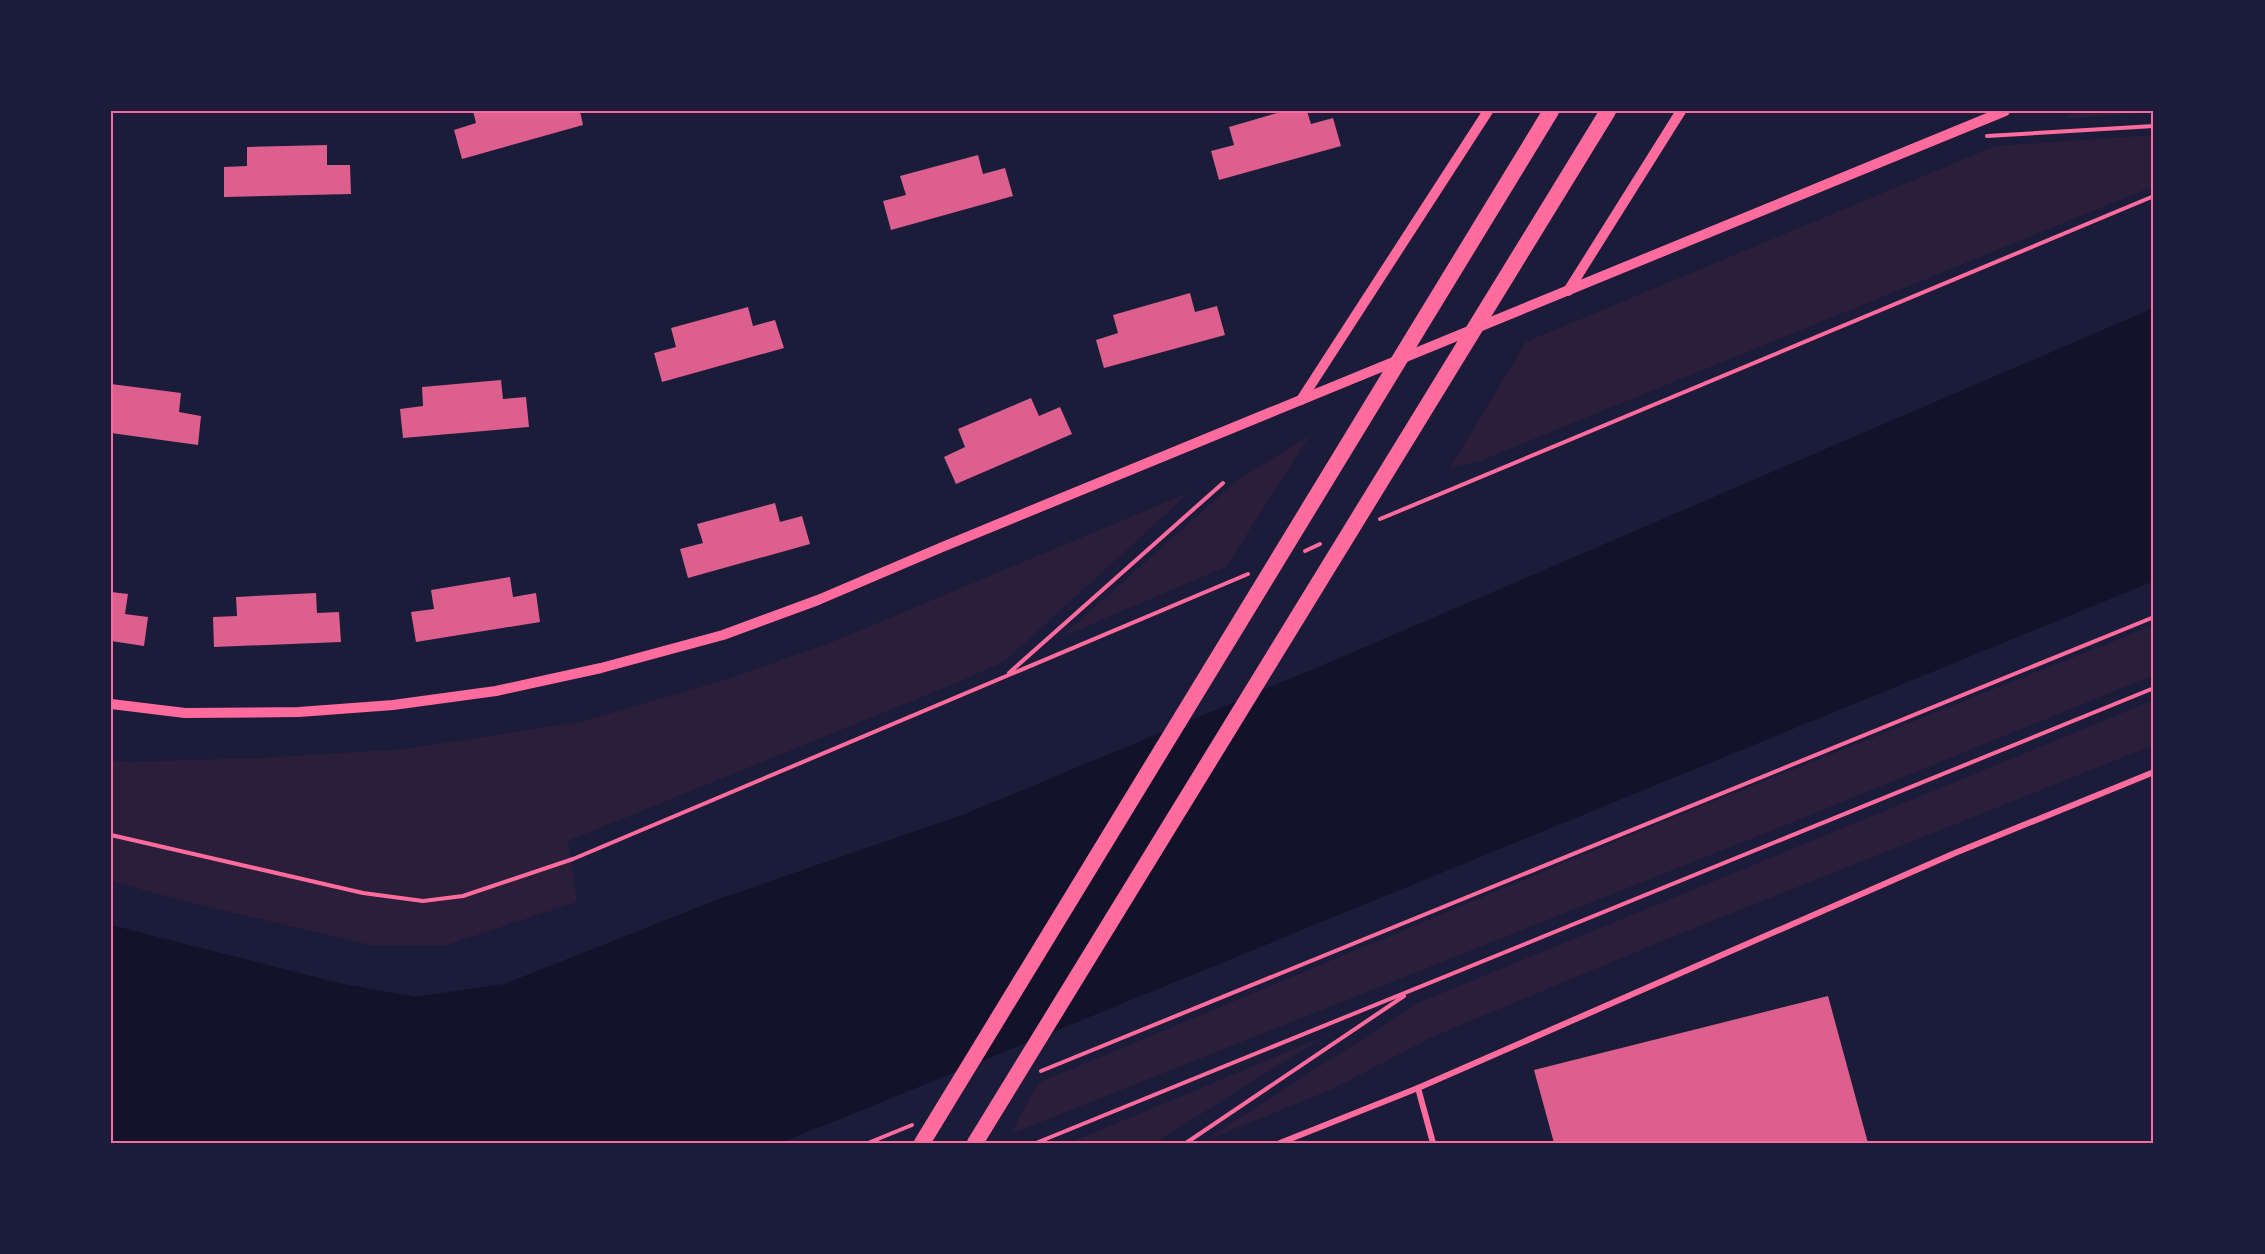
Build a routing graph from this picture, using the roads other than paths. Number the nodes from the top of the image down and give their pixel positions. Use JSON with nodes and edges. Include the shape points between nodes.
{"nodes":[{"id":1,"x":1488,"y":111,"type":"edge"},
{"id":2,"x":1551,"y":111,"type":"edge"},
{"id":3,"x":1608,"y":111,"type":"edge"},
{"id":4,"x":1681,"y":111,"type":"edge"},
{"id":5,"x":2005,"y":111,"type":"edge"},
{"id":6,"x":1568,"y":291,"type":"junction"},
{"id":7,"x":1301,"y":400,"type":"junction"},
{"id":8,"x":111,"y":704,"type":"edge"},
{"id":9,"x":2154,"y":772,"type":"edge"},
{"id":10,"x":1418,"y":1088,"type":"junction"},
{"id":11,"x":922,"y":1143,"type":"edge"},
{"id":12,"x":975,"y":1143,"type":"edge"},
{"id":13,"x":1280,"y":1143,"type":"edge"},
{"id":14,"x":1433,"y":1143,"type":"edge"}],
"edges":[{"from":1,"to":7,"type":"street"},
{"from":2,"to":11,"type":"highway"},
{"from":3,"to":12,"type":"highway"},
{"from":4,"to":6,"type":"street"},
{"from":5,"to":6,"type":"street"},
{"from":6,"to":7,"type":"street"},
{"from":7,"to":8,"type":"street","via":[[808,604],[723,635],[601,668],[496,691],[393,705],[299,712],[185,713]]},
{"from":9,"to":10,"type":"street","via":[[1955,853]]},
{"from":10,"to":13,"type":"street"},
{"from":10,"to":14,"type":"street"}]}
